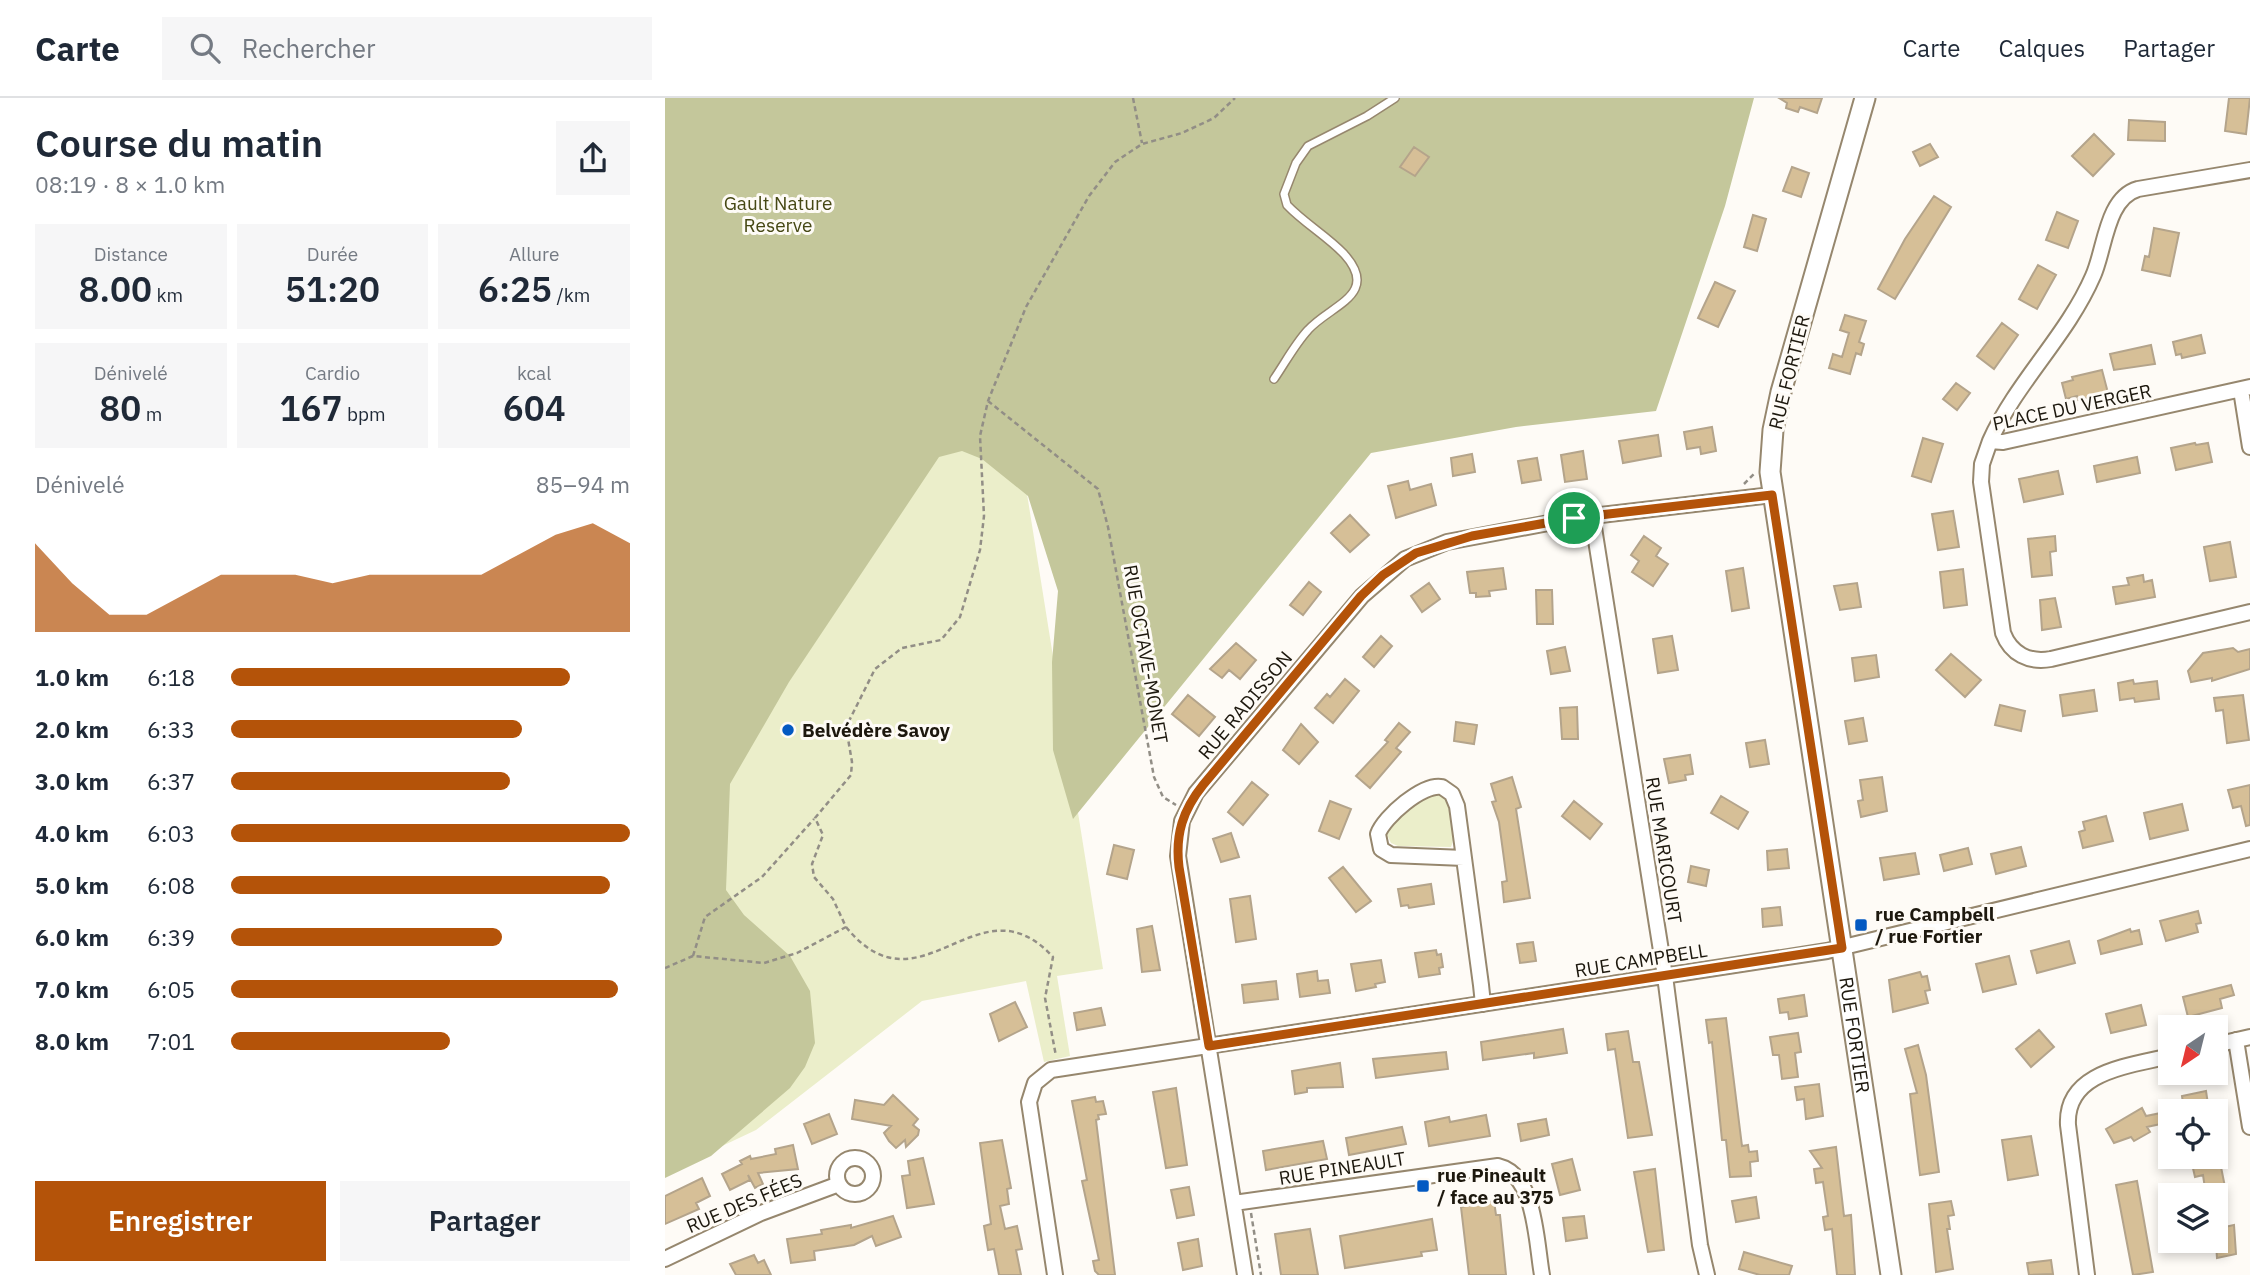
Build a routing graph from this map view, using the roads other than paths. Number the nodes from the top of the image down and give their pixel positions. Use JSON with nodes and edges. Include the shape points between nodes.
{"nodes":[{"id":1,"x":1395,"y":98,"type":"edge"},
{"id":2,"x":1865,"y":98,"type":"edge"},
{"id":3,"x":2250,"y":170,"type":"edge"},
{"id":4,"x":1274,"y":379,"type":"dead end"},
{"id":5,"x":2245,"y":388,"type":"edge"},
{"id":6,"x":1990,"y":440,"type":"junction"},
{"id":7,"x":2250,"y":447,"type":"edge"},
{"id":8,"x":1772,"y":495,"type":"junction"},
{"id":9,"x":1592,"y":515,"type":"junction"},
{"id":10,"x":2250,"y":612,"type":"edge"},
{"id":11,"x":2250,"y":849,"type":"edge"},
{"id":12,"x":1464,"y":858,"type":"junction"},
{"id":13,"x":1842,"y":948,"type":"junction"},
{"id":14,"x":1665,"y":976,"type":"junction"},
{"id":15,"x":1483,"y":1004,"type":"junction"},
{"id":16,"x":2243,"y":1038,"type":"edge"},
{"id":17,"x":1209,"y":1046,"type":"junction"},
{"id":18,"x":2158,"y":1059,"type":"edge"},
{"id":19,"x":2250,"y":1126,"type":"edge"},
{"id":20,"x":839,"y":1184,"type":"dead end"},
{"id":21,"x":1234,"y":1203,"type":"junction"},
{"id":22,"x":665,"y":1259,"type":"edge"},
{"id":23,"x":1055,"y":1275,"type":"edge"},
{"id":24,"x":1245,"y":1275,"type":"edge"},
{"id":25,"x":1542,"y":1275,"type":"edge"},
{"id":26,"x":1707,"y":1275,"type":"edge"},
{"id":27,"x":1891,"y":1275,"type":"edge"},
{"id":28,"x":2087,"y":1275,"type":"edge"}],
"edges":[{"from":1,"to":4,"type":"lane","via":[[1308,146],[1296,163],[1284,194],[1287,205],[1345,254],[1358,275],[1351,296],[1308,330]]},
{"from":2,"to":8,"type":"street","name":"RUE FORTIER","via":[[1776,411],[1770,460]]},
{"from":3,"to":6,"type":"street","via":[[2138,189],[2123,197],[2072,319]]},
{"from":5,"to":6,"type":"street","name":"PLACE DU VERGER","via":[[2003,442]]},
{"from":5,"to":7,"type":"street"},
{"from":6,"to":10,"type":"street","name":"PLACE DU VERGER","via":[[1981,482],[2001,627],[2018,654],[2049,660]]},
{"from":8,"to":9,"type":"street","name":"RUE RADISSON"},
{"from":8,"to":13,"type":"street","name":"RUE FORTIER"},
{"from":9,"to":14,"type":"street","name":"RUE MARICOURT"},
{"from":9,"to":17,"type":"street","name":"RUE RADISSON","via":[[1447,542],[1392,567],[1361,596],[1203,785],[1185,811],[1178,856]]},
{"from":11,"to":13,"type":"street","name":"RUE CAMPBELL"},
{"from":12,"to":12,"type":"street","via":[[1456,801],[1442,787],[1423,789],[1378,834],[1381,849],[1391,855]]},
{"from":12,"to":15,"type":"street"},
{"from":13,"to":14,"type":"street","name":"RUE CAMPBELL"},
{"from":13,"to":27,"type":"street","name":"RUE FORTIER"},
{"from":14,"to":15,"type":"street","name":"RUE CAMPBELL"},
{"from":14,"to":26,"type":"street","name":"RUE MARICOURT"},
{"from":15,"to":17,"type":"street","name":"RUE CAMPBELL"},
{"from":16,"to":19,"type":"street"},
{"from":17,"to":21,"type":"street","name":"RUE RADISSON"},
{"from":17,"to":23,"type":"street","name":"RUE CAMPBELL","via":[[1069,1065],[1046,1072],[1035,1083],[1029,1108]]},
{"from":18,"to":28,"type":"street","via":[[2096,1076],[2081,1086],[2071,1101],[2069,1125]]},
{"from":20,"to":22,"type":"street","name":"RUE DES FÉES","via":[[761,1213]]},
{"from":21,"to":24,"type":"street","name":"RUE RADISSON"},
{"from":21,"to":25,"type":"street","name":"RUE PINEAULT","via":[[1498,1166],[1518,1175],[1526,1189]]}]}
